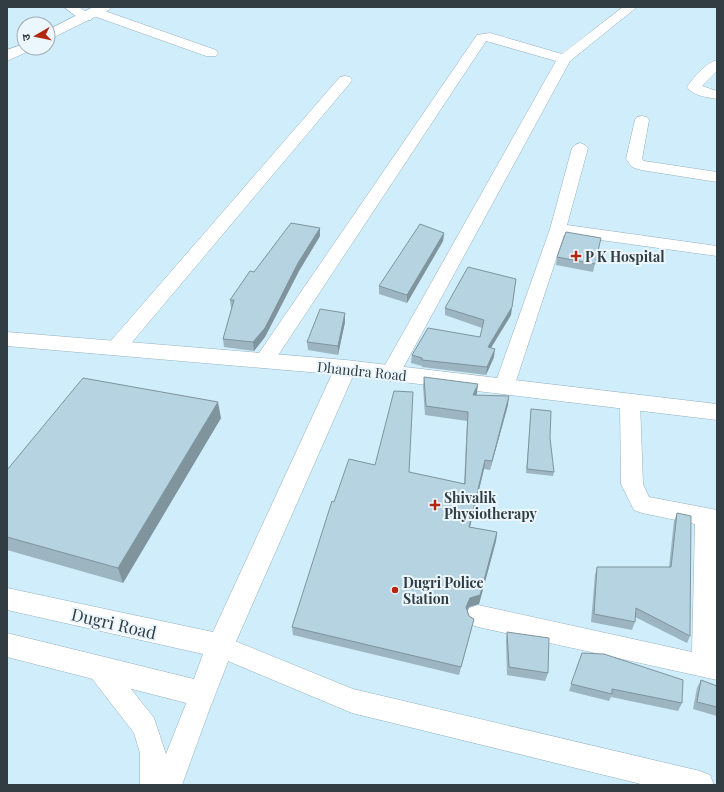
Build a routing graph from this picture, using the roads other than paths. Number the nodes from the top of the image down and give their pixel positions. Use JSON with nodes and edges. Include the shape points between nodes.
{"nodes":[{"id":1,"x":70,"y":7,"type":"edge"},
{"id":2,"x":631,"y":7,"type":"edge"},
{"id":3,"x":94,"y":12,"type":"edge"},
{"id":4,"x":56,"y":32,"type":"edge"},
{"id":5,"x":211,"y":53,"type":"dead end"},
{"id":6,"x":564,"y":59,"type":"junction"},
{"id":7,"x":717,"y":64,"type":"edge"},
{"id":8,"x":345,"y":80,"type":"dead end"},
{"id":9,"x":717,"y":95,"type":"edge"},
{"id":10,"x":642,"y":120,"type":"dead end"},
{"id":11,"x":580,"y":148,"type":"dead end"},
{"id":12,"x":717,"y":177,"type":"edge"},
{"id":13,"x":558,"y":229,"type":"junction"},
{"id":14,"x":717,"y":251,"type":"edge"},
{"id":15,"x":7,"y":339,"type":"edge"},
{"id":16,"x":116,"y":348,"type":"junction"},
{"id":17,"x":264,"y":361,"type":"junction"},
{"id":18,"x":346,"y":368,"type":"junction"},
{"id":19,"x":390,"y":374,"type":"junction"},
{"id":20,"x":504,"y":387,"type":"junction"},
{"id":21,"x":630,"y":402,"type":"junction"},
{"id":22,"x":717,"y":412,"type":"edge"},
{"id":23,"x":712,"y":518,"type":"edge"},
{"id":24,"x":7,"y":599,"type":"edge"},
{"id":25,"x":478,"y":616,"type":"dead end"},
{"id":26,"x":7,"y":646,"type":"edge"},
{"id":27,"x":220,"y":646,"type":"junction"},
{"id":28,"x":99,"y":668,"type":"junction"},
{"id":29,"x":711,"y":668,"type":"edge"},
{"id":30,"x":202,"y":694,"type":"junction"},
{"id":31,"x":154,"y":785,"type":"edge"},
{"id":32,"x":168,"y":785,"type":"edge"},
{"id":33,"x":700,"y":785,"type":"edge"}],
"edges":[{"from":1,"to":3,"type":"street"},
{"from":2,"to":6,"type":"street"},
{"from":3,"to":4,"type":"street"},
{"from":3,"to":5,"type":"street"},
{"from":6,"to":17,"type":"street","via":[[490,37],[482,38]]},
{"from":6,"to":19,"type":"street"},
{"from":7,"to":9,"type":"street","via":[[694,87]]},
{"from":8,"to":16,"type":"street"},
{"from":10,"to":12,"type":"street","via":[[634,159],[638,164]]},
{"from":11,"to":13,"type":"street"},
{"from":13,"to":14,"type":"street"},
{"from":13,"to":20,"type":"street"},
{"from":15,"to":16,"type":"street","name":"Dhandra Road"},
{"from":16,"to":17,"type":"street","name":"Dhandra Road"},
{"from":17,"to":18,"type":"street","name":"Dhandra Road"},
{"from":18,"to":19,"type":"street","name":"Dhandra Road"},
{"from":18,"to":27,"type":"street"},
{"from":19,"to":20,"type":"street","name":"Dhandra Road"},
{"from":20,"to":21,"type":"street","name":"Dhandra Road"},
{"from":21,"to":22,"type":"street","name":"Dhandra Road"},
{"from":21,"to":23,"type":"street","via":[[632,484],[642,504]]},
{"from":23,"to":29,"type":"street"},
{"from":24,"to":27,"type":"street","name":"Dugri Road"},
{"from":25,"to":29,"type":"street"},
{"from":26,"to":28,"type":"street"},
{"from":27,"to":30,"type":"street"},
{"from":27,"to":33,"type":"street","via":[[352,701]]},
{"from":28,"to":30,"type":"street"},
{"from":28,"to":31,"type":"street","via":[[145,727],[153,754]]},
{"from":30,"to":32,"type":"street"}]}
